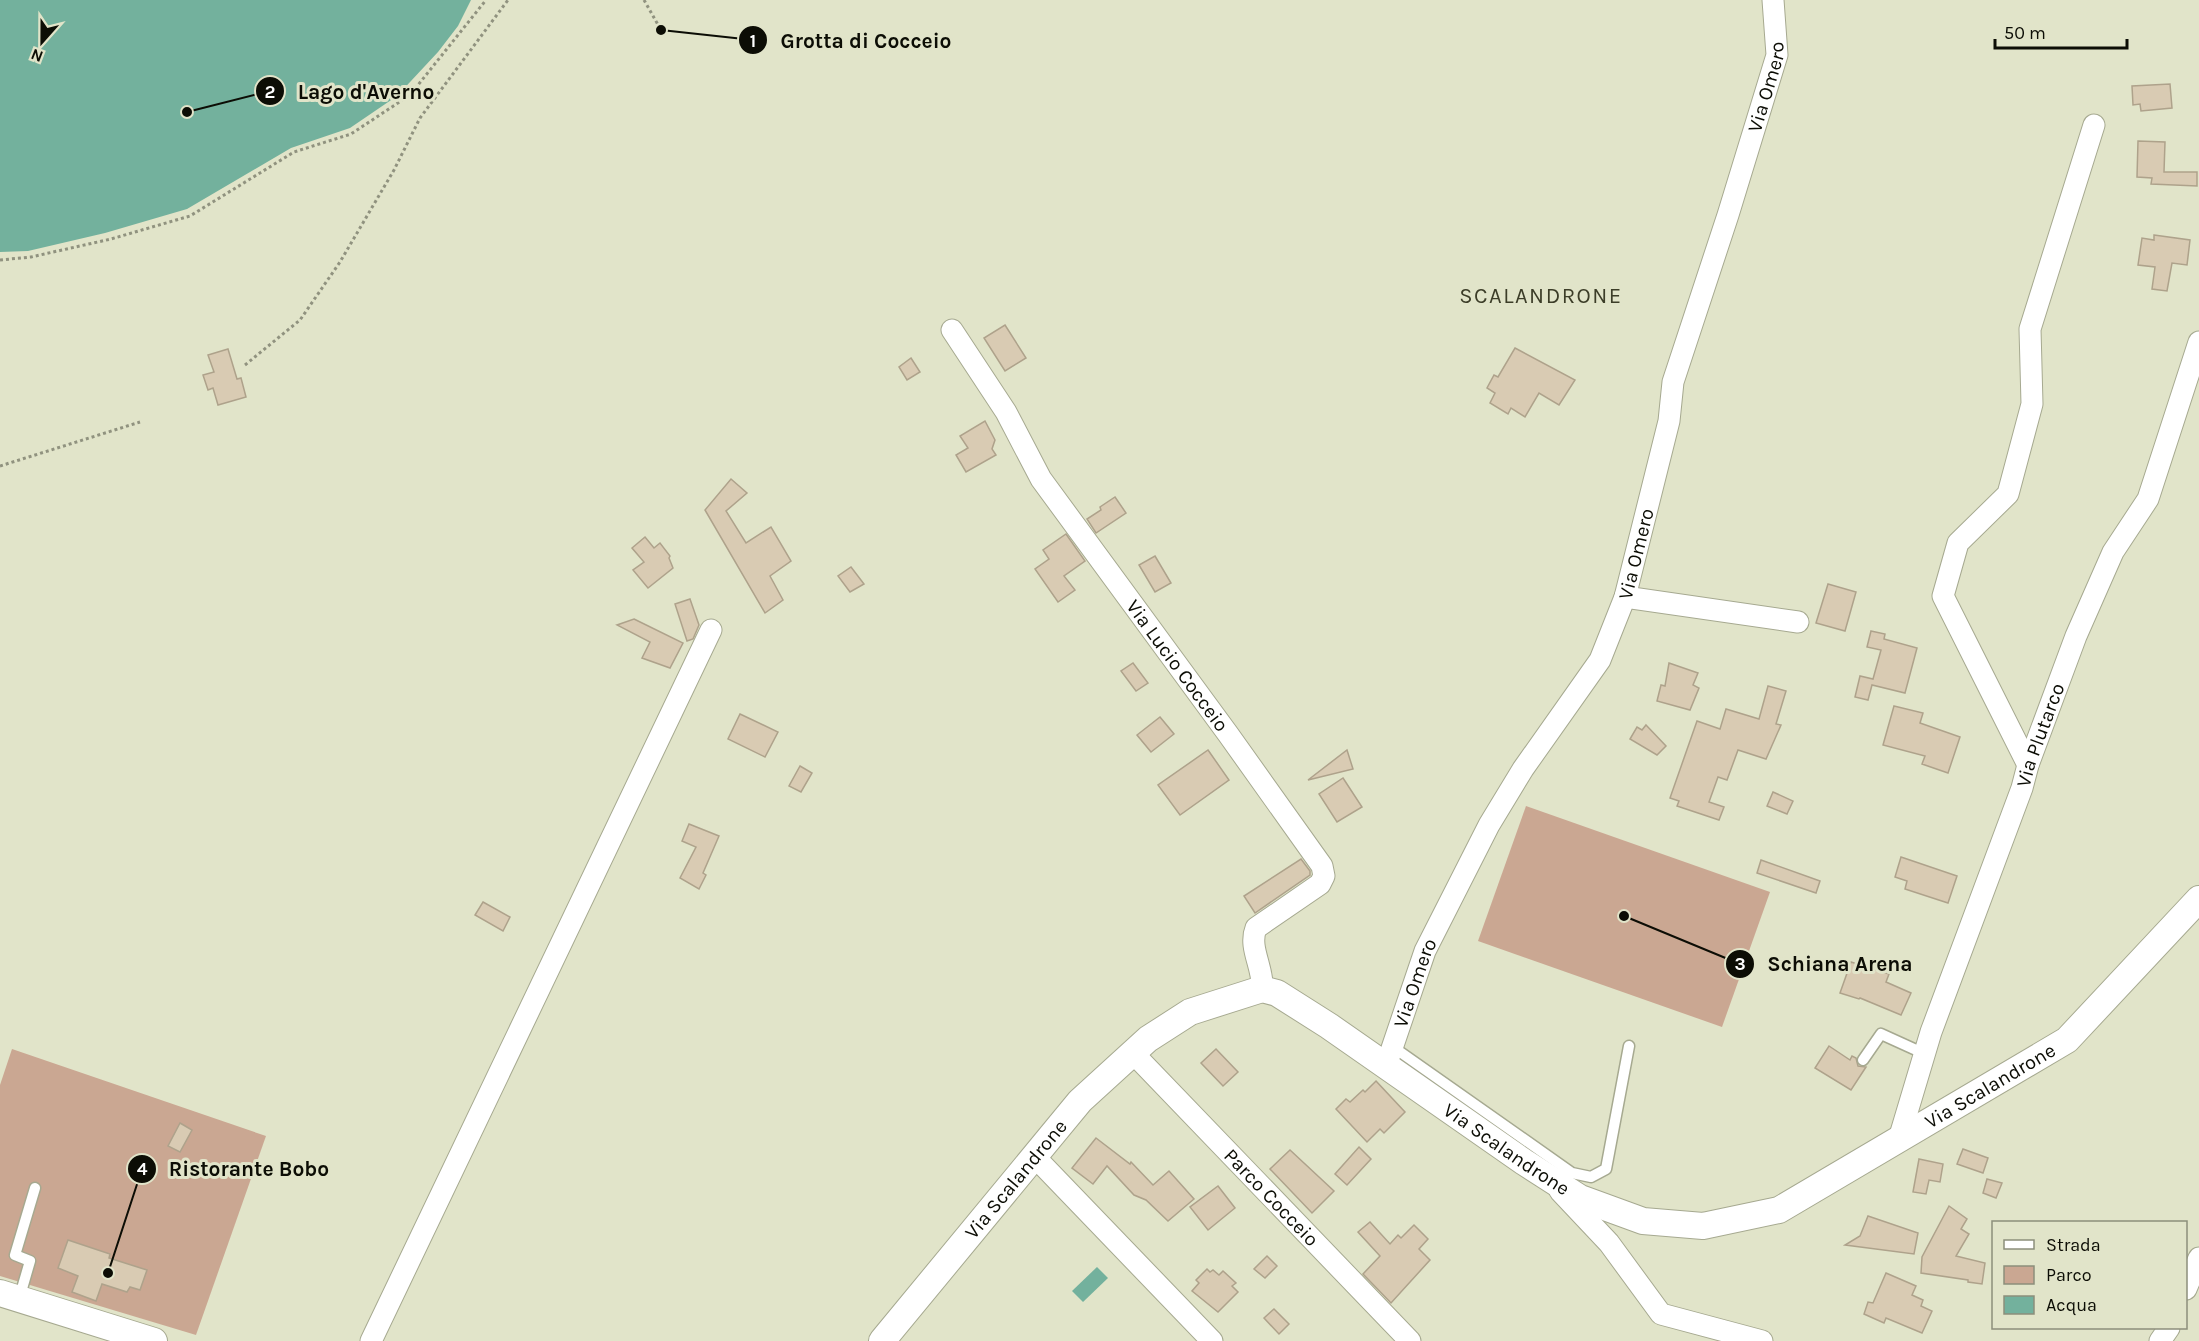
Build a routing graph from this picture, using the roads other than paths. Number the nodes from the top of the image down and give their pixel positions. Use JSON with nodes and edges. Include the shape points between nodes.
{"nodes":[{"id":1,"x":1773,"y":0,"type":"edge"},
{"id":2,"x":2094,"y":125,"type":"dead end"},
{"id":3,"x":952,"y":330,"type":"dead end"},
{"id":4,"x":2199,"y":342,"type":"edge"},
{"id":5,"x":1625,"y":597,"type":"junction"},
{"id":6,"x":1798,"y":622,"type":"dead end"},
{"id":7,"x":711,"y":630,"type":"dead end"},
{"id":8,"x":2028,"y":765,"type":"junction"},
{"id":9,"x":2199,"y":899,"type":"edge"},
{"id":10,"x":1262,"y":989,"type":"junction"},
{"id":11,"x":1629,"y":1046,"type":"dead end"},
{"id":12,"x":1133,"y":1053,"type":"junction"},
{"id":13,"x":1925,"y":1054,"type":"junction"},
{"id":14,"x":1390,"y":1056,"type":"junction"},
{"id":15,"x":1863,"y":1060,"type":"dead end"},
{"id":16,"x":1899,"y":1139,"type":"junction"},
{"id":17,"x":1034,"y":1156,"type":"junction"},
{"id":18,"x":1545,"y":1175,"type":"junction"},
{"id":19,"x":35,"y":1188,"type":"dead end"},
{"id":20,"x":2199,"y":1258,"type":"edge"},
{"id":21,"x":2187,"y":1287,"type":"edge"},
{"id":22,"x":10,"y":1296,"type":"edge"},
{"id":23,"x":154,"y":1341,"type":"edge"},
{"id":24,"x":371,"y":1341,"type":"edge"},
{"id":25,"x":882,"y":1341,"type":"edge"},
{"id":26,"x":1212,"y":1341,"type":"edge"},
{"id":27,"x":1410,"y":1341,"type":"edge"},
{"id":28,"x":1762,"y":1341,"type":"edge"}],
"edges":[{"from":1,"to":5,"type":"street","name":"Via Omero","via":[[1777,55],[1673,382],[1670,421]]},
{"from":2,"to":8,"type":"street","via":[[2030,330],[2032,404],[2008,494],[1958,543],[1943,596]]},
{"from":3,"to":10,"type":"street","name":"Via Lucio Cocceio","via":[[1006,412],[1041,479],[1322,866],[1324,876],[1320,884],[1256,928],[1254,944]]},
{"from":4,"to":8,"type":"street","name":"Via Plutarco","via":[[2148,499],[2113,552],[2076,636]]},
{"from":5,"to":6,"type":"street"},
{"from":5,"to":14,"type":"street","name":"Via Omero","via":[[1600,660],[1523,769],[1425,951]]},
{"from":7,"to":24,"type":"street"},
{"from":8,"to":13,"type":"street","name":"Via Plutarco"},
{"from":9,"to":16,"type":"street","name":"Via Scalandrone","via":[[2067,1040]]},
{"from":10,"to":12,"type":"street","name":"Via Scalandrone","via":[[1190,1012]]},
{"from":10,"to":14,"type":"street","name":"Via Scalandrone","via":[[1277,993]]},
{"from":11,"to":14,"type":"lane","via":[[1606,1168],[1591,1177],[1572,1173]]},
{"from":12,"to":17,"type":"street","name":"Via Scalandrone","via":[[1080,1101]]},
{"from":12,"to":27,"type":"street","name":"Parco Cocceio"},
{"from":13,"to":15,"type":"lane","via":[[1881,1034]]},
{"from":13,"to":16,"type":"street","name":"Via Plutarco"},
{"from":14,"to":18,"type":"street","name":"Via Scalandrone"},
{"from":16,"to":18,"type":"street","name":"Via Scalandrone","via":[[1779,1210],[1703,1226],[1643,1221],[1580,1198]]},
{"from":17,"to":25,"type":"street","name":"Via Scalandrone"},
{"from":17,"to":26,"type":"street"},
{"from":18,"to":28,"type":"street","via":[[1609,1243],[1661,1314]]},
{"from":19,"to":22,"type":"lane","via":[[15,1255],[30,1261]]},
{"from":20,"to":21,"type":"street"},
{"from":22,"to":23,"type":"street"}]}
